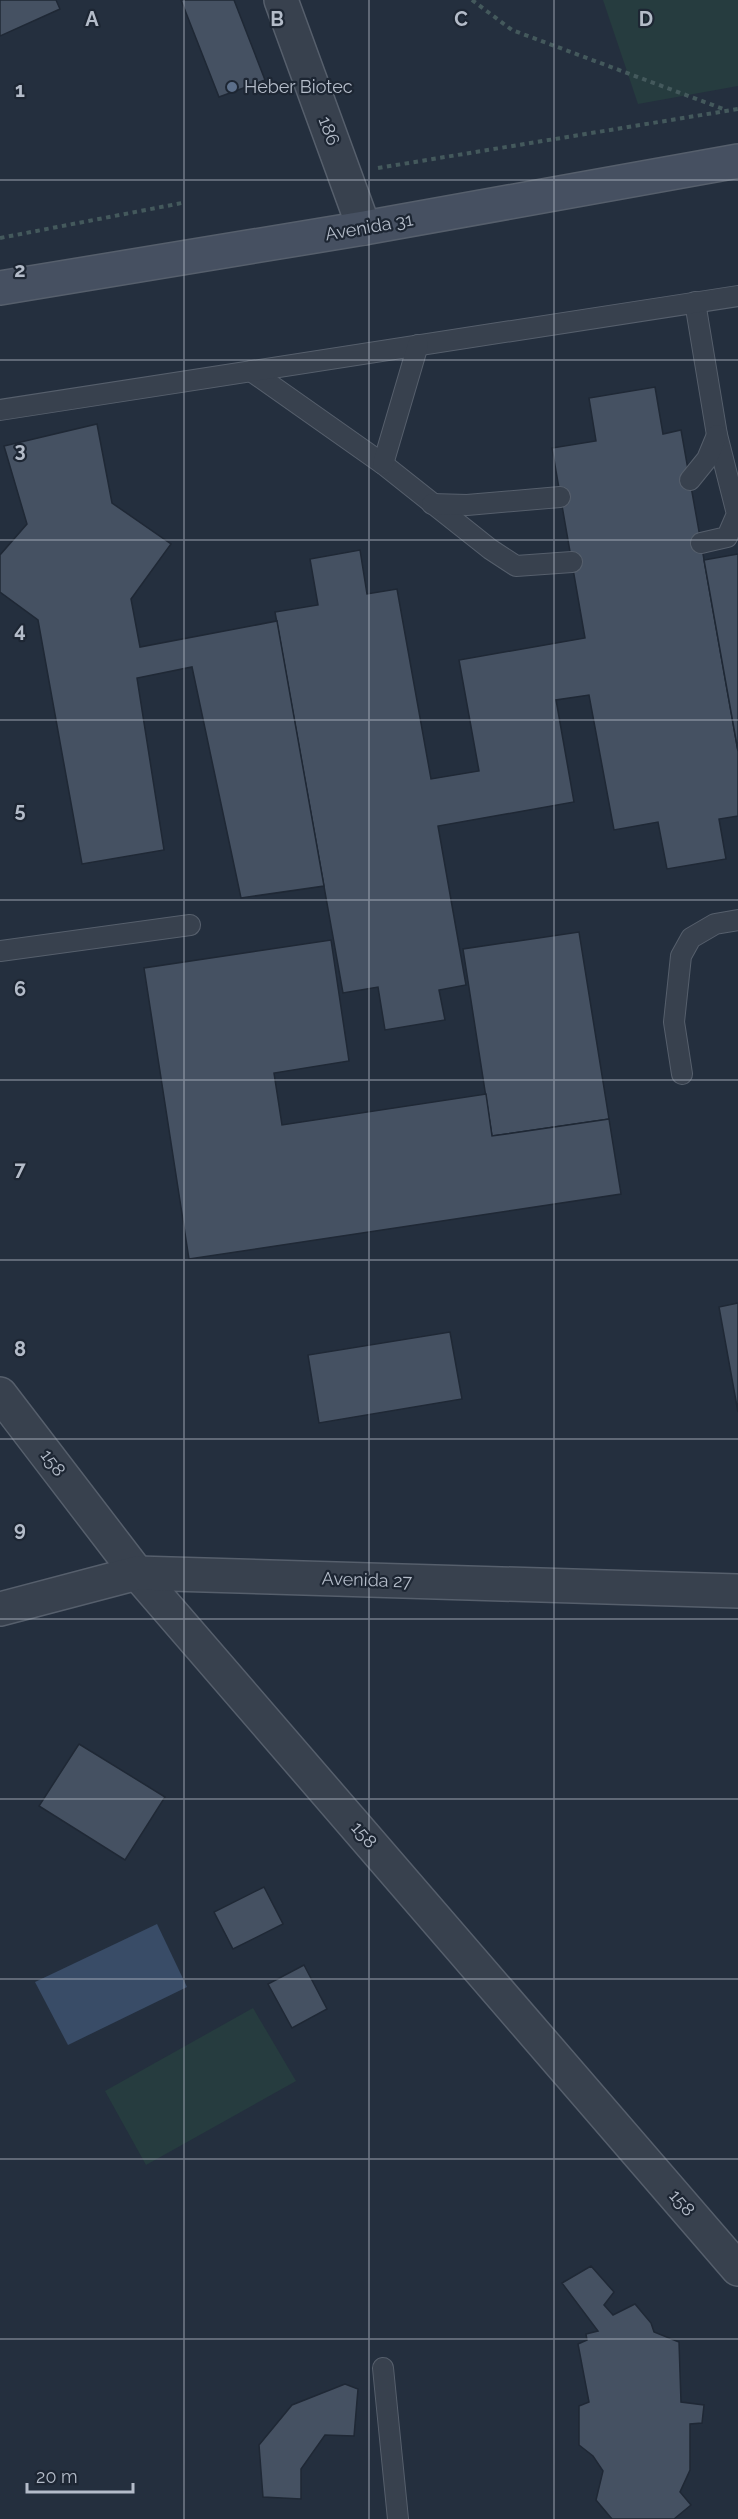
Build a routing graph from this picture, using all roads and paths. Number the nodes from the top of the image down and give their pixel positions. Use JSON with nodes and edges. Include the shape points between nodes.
{"nodes":[{"id":1,"x":281,"y":0,"type":"edge"},
{"id":2,"x":472,"y":0,"type":"edge"},
{"id":3,"x":738,"y":109,"type":"edge"},
{"id":4,"x":727,"y":111,"type":"junction"},
{"id":5,"x":738,"y":161,"type":"edge"},
{"id":6,"x":345,"y":176,"type":"junction"},
{"id":7,"x":182,"y":203,"type":"dead end"},
{"id":8,"x":364,"y":228,"type":"junction"},
{"id":9,"x":0,"y":238,"type":"edge"},
{"id":10,"x":0,"y":288,"type":"edge"},
{"id":11,"x":738,"y":296,"type":"edge"},
{"id":12,"x":695,"y":303,"type":"junction"},
{"id":13,"x":418,"y":345,"type":"junction"},
{"id":14,"x":251,"y":371,"type":"junction"},
{"id":15,"x":0,"y":410,"type":"edge"},
{"id":16,"x":717,"y":435,"type":"junction"},
{"id":17,"x":383,"y":464,"type":"junction"},
{"id":18,"x":690,"y":480,"type":"dead end"},
{"id":19,"x":560,"y":497,"type":"dead end"},
{"id":20,"x":432,"y":504,"type":"junction"},
{"id":21,"x":701,"y":543,"type":"dead end"},
{"id":22,"x":572,"y":562,"type":"dead end"},
{"id":23,"x":738,"y":920,"type":"edge"},
{"id":24,"x":190,"y":925,"type":"dead end"},
{"id":25,"x":0,"y":951,"type":"edge"},
{"id":26,"x":682,"y":1074,"type":"dead end"},
{"id":27,"x":0,"y":1394,"type":"edge"},
{"id":28,"x":137,"y":1573,"type":"junction"},
{"id":29,"x":738,"y":1592,"type":"edge"},
{"id":30,"x":0,"y":1609,"type":"edge"},
{"id":31,"x":735,"y":2260,"type":"edge"},
{"id":32,"x":383,"y":2368,"type":"dead end"},
{"id":33,"x":398,"y":2519,"type":"edge"}],
"edges":[{"from":1,"to":6,"type":"street","name":"186"},
{"from":2,"to":4,"type":"path","via":[[512,30]]},
{"from":3,"to":4,"type":"path"},
{"from":4,"to":6,"type":"path"},
{"from":5,"to":8,"type":"main road","name":"Avenida 31"},
{"from":6,"to":8,"type":"street","name":"186"},
{"from":7,"to":9,"type":"path"},
{"from":8,"to":10,"type":"main road","name":"Avenida 31"},
{"from":11,"to":12,"type":"lane"},
{"from":12,"to":13,"type":"lane"},
{"from":12,"to":16,"type":"lane"},
{"from":13,"to":14,"type":"lane"},
{"from":13,"to":17,"type":"lane"},
{"from":14,"to":15,"type":"lane"},
{"from":14,"to":17,"type":"lane"},
{"from":16,"to":18,"type":"lane","via":[[707,459]]},
{"from":16,"to":21,"type":"lane","via":[[737,514],[727,537]]},
{"from":17,"to":20,"type":"lane"},
{"from":19,"to":20,"type":"lane"},
{"from":20,"to":22,"type":"lane","via":[[516,566]]},
{"from":23,"to":26,"type":"lane","via":[[715,924],[691,938],[681,956],[674,1022]]},
{"from":24,"to":25,"type":"lane"},
{"from":27,"to":28,"type":"street","name":"158"},
{"from":28,"to":29,"type":"street","name":"Avenida 27"},
{"from":28,"to":30,"type":"street","name":"Avenida 27"},
{"from":28,"to":31,"type":"street","name":"158"},
{"from":32,"to":33,"type":"lane"}]}
